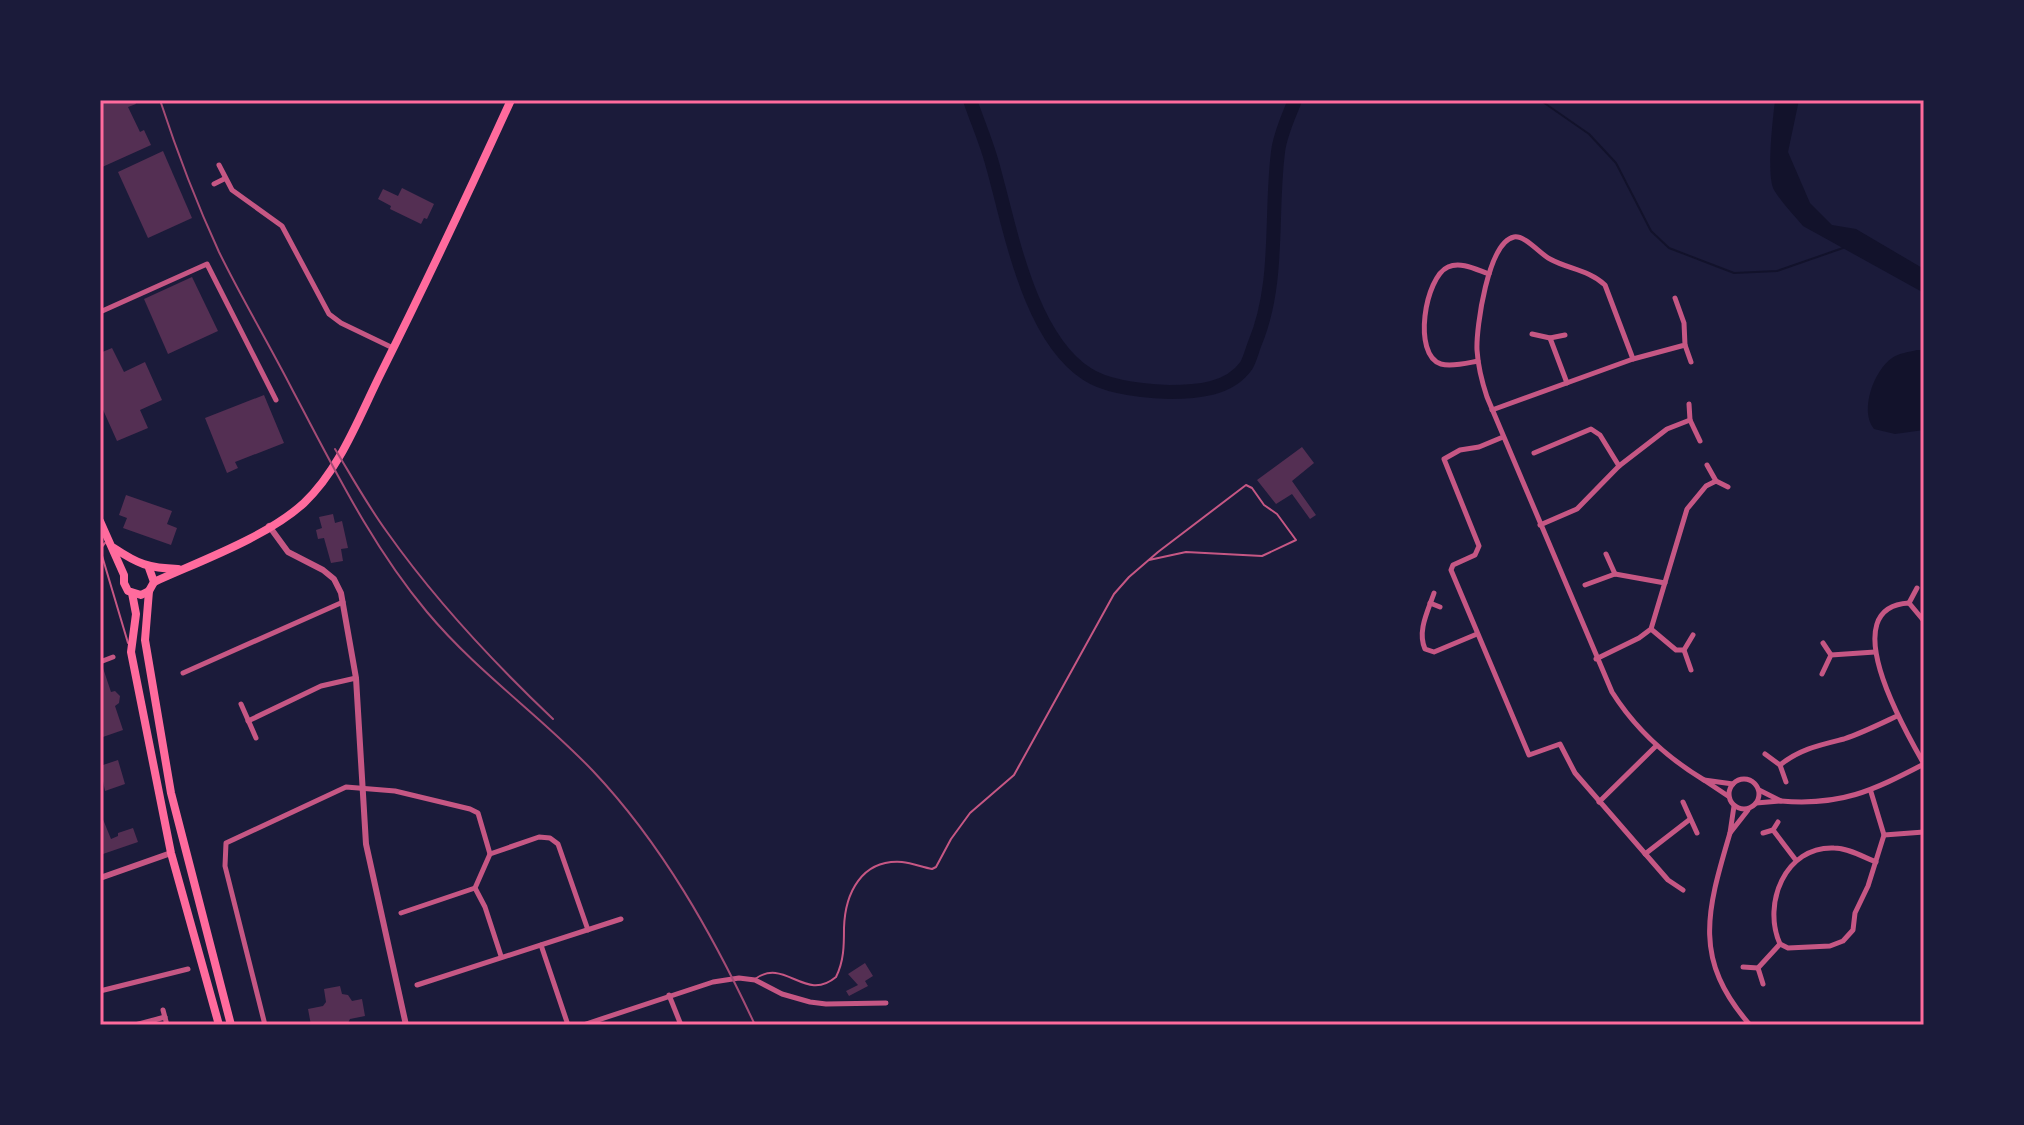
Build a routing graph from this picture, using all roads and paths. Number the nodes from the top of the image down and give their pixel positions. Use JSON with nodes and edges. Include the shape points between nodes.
{"nodes":[{"id":1,"x":511,"y":100,"type":"edge"},
{"id":2,"x":219,"y":165,"type":"dead end"},
{"id":3,"x":224,"y":179,"type":"junction"},
{"id":4,"x":214,"y":184,"type":"dead end"},
{"id":5,"x":1489,"y":274,"type":"junction"},
{"id":6,"x":1675,"y":298,"type":"dead end"},
{"id":7,"x":100,"y":312,"type":"edge"},
{"id":8,"x":1532,"y":334,"type":"dead end"},
{"id":9,"x":1565,"y":335,"type":"dead end"},
{"id":10,"x":1550,"y":338,"type":"junction"},
{"id":11,"x":1685,"y":345,"type":"junction"},
{"id":12,"x":393,"y":348,"type":"junction"},
{"id":13,"x":1633,"y":359,"type":"junction"},
{"id":14,"x":1478,"y":361,"type":"junction"},
{"id":15,"x":1691,"y":362,"type":"dead end"},
{"id":16,"x":1567,"y":383,"type":"junction"},
{"id":17,"x":276,"y":400,"type":"dead end"},
{"id":18,"x":1689,"y":404,"type":"dead end"},
{"id":19,"x":1492,"y":410,"type":"junction"},
{"id":20,"x":1690,"y":420,"type":"junction"},
{"id":21,"x":1503,"y":437,"type":"junction"},
{"id":22,"x":1700,"y":441,"type":"dead end"},
{"id":23,"x":1534,"y":453,"type":"dead end"},
{"id":24,"x":1707,"y":465,"type":"dead end"},
{"id":25,"x":1619,"y":466,"type":"junction"},
{"id":26,"x":1716,"y":481,"type":"junction"},
{"id":27,"x":1728,"y":487,"type":"dead end"},
{"id":28,"x":100,"y":521,"type":"edge"},
{"id":29,"x":1540,"y":525,"type":"junction"},
{"id":30,"x":269,"y":526,"type":"junction"},
{"id":31,"x":110,"y":543,"type":"junction"},
{"id":32,"x":1606,"y":554,"type":"dead end"},
{"id":33,"x":1149,"y":560,"type":"junction"},
{"id":34,"x":138,"y":564,"type":"junction"},
{"id":35,"x":149,"y":568,"type":"junction"},
{"id":36,"x":183,"y":569,"type":"junction"},
{"id":37,"x":1615,"y":574,"type":"junction"},
{"id":38,"x":124,"y":575,"type":"junction"},
{"id":39,"x":154,"y":582,"type":"junction"},
{"id":40,"x":1665,"y":583,"type":"junction"},
{"id":41,"x":1585,"y":585,"type":"dead end"},
{"id":42,"x":1917,"y":588,"type":"dead end"},
{"id":43,"x":149,"y":591,"type":"junction"},
{"id":44,"x":132,"y":593,"type":"junction"},
{"id":45,"x":1434,"y":593,"type":"dead end"},
{"id":46,"x":343,"y":602,"type":"junction"},
{"id":47,"x":1430,"y":603,"type":"junction"},
{"id":48,"x":1909,"y":603,"type":"junction"},
{"id":49,"x":1440,"y":607,"type":"dead end"},
{"id":50,"x":1924,"y":621,"type":"edge"},
{"id":51,"x":1651,"y":629,"type":"junction"},
{"id":52,"x":1477,"y":634,"type":"junction"},
{"id":53,"x":1693,"y":635,"type":"dead end"},
{"id":54,"x":1823,"y":643,"type":"dead end"},
{"id":55,"x":1684,"y":650,"type":"junction"},
{"id":56,"x":131,"y":652,"type":"junction"},
{"id":57,"x":1875,"y":652,"type":"junction"},
{"id":58,"x":1831,"y":655,"type":"junction"},
{"id":59,"x":113,"y":657,"type":"dead end"},
{"id":60,"x":1596,"y":659,"type":"junction"},
{"id":61,"x":100,"y":662,"type":"edge"},
{"id":62,"x":1691,"y":670,"type":"dead end"},
{"id":63,"x":183,"y":673,"type":"dead end"},
{"id":64,"x":1822,"y":674,"type":"dead end"},
{"id":65,"x":356,"y":678,"type":"junction"},
{"id":66,"x":241,"y":704,"type":"dead end"},
{"id":67,"x":1897,"y":716,"type":"junction"},
{"id":68,"x":248,"y":721,"type":"junction"},
{"id":69,"x":256,"y":738,"type":"dead end"},
{"id":70,"x":1656,"y":746,"type":"junction"},
{"id":71,"x":1765,"y":754,"type":"dead end"},
{"id":72,"x":1924,"y":764,"type":"edge"},
{"id":73,"x":1780,"y":765,"type":"junction"},
{"id":74,"x":1704,"y":780,"type":"junction"},
{"id":75,"x":1786,"y":782,"type":"dead end"},
{"id":76,"x":1733,"y":784,"type":"junction"},
{"id":77,"x":364,"y":788,"type":"junction"},
{"id":78,"x":1758,"y":790,"type":"junction"},
{"id":79,"x":1871,"y":792,"type":"junction"},
{"id":80,"x":1729,"y":797,"type":"junction"},
{"id":81,"x":1781,"y":801,"type":"junction"},
{"id":82,"x":1599,"y":802,"type":"junction"},
{"id":83,"x":1683,"y":802,"type":"dead end"},
{"id":84,"x":1756,"y":803,"type":"junction"},
{"id":85,"x":1734,"y":806,"type":"junction"},
{"id":86,"x":1748,"y":809,"type":"junction"},
{"id":87,"x":1689,"y":820,"type":"junction"},
{"id":88,"x":1778,"y":822,"type":"dead end"},
{"id":89,"x":179,"y":828,"type":"junction"},
{"id":90,"x":1773,"y":830,"type":"junction"},
{"id":91,"x":1924,"y":832,"type":"edge"},
{"id":92,"x":1697,"y":833,"type":"dead end"},
{"id":93,"x":1730,"y":833,"type":"junction"},
{"id":94,"x":1763,"y":833,"type":"dead end"},
{"id":95,"x":1884,"y":835,"type":"junction"},
{"id":96,"x":171,"y":853,"type":"junction"},
{"id":97,"x":490,"y":854,"type":"junction"},
{"id":98,"x":1645,"y":854,"type":"junction"},
{"id":99,"x":1795,"y":859,"type":"junction"},
{"id":100,"x":1876,"y":862,"type":"junction"},
{"id":101,"x":100,"y":878,"type":"edge"},
{"id":102,"x":475,"y":888,"type":"junction"},
{"id":103,"x":1683,"y":890,"type":"dead end"},
{"id":104,"x":401,"y":913,"type":"dead end"},
{"id":105,"x":621,"y":919,"type":"dead end"},
{"id":106,"x":588,"y":930,"type":"junction"},
{"id":107,"x":1780,"y":944,"type":"junction"},
{"id":108,"x":541,"y":945,"type":"junction"},
{"id":109,"x":501,"y":956,"type":"junction"},
{"id":110,"x":1743,"y":967,"type":"dead end"},
{"id":111,"x":1758,"y":968,"type":"junction"},
{"id":112,"x":188,"y":969,"type":"dead end"},
{"id":113,"x":755,"y":980,"type":"junction"},
{"id":114,"x":1763,"y":984,"type":"dead end"},
{"id":115,"x":417,"y":985,"type":"dead end"},
{"id":116,"x":100,"y":991,"type":"edge"},
{"id":117,"x":669,"y":995,"type":"junction"},
{"id":118,"x":886,"y":1003,"type":"dead end"},
{"id":119,"x":163,"y":1010,"type":"dead end"},
{"id":120,"x":165,"y":1017,"type":"junction"},
{"id":121,"x":135,"y":1025,"type":"edge"},
{"id":122,"x":167,"y":1025,"type":"edge"},
{"id":123,"x":219,"y":1025,"type":"edge"},
{"id":124,"x":231,"y":1025,"type":"edge"},
{"id":125,"x":265,"y":1025,"type":"edge"},
{"id":126,"x":406,"y":1025,"type":"edge"},
{"id":127,"x":568,"y":1025,"type":"edge"},
{"id":128,"x":583,"y":1025,"type":"edge"},
{"id":129,"x":681,"y":1025,"type":"edge"},
{"id":130,"x":1750,"y":1025,"type":"edge"}],
"edges":[{"from":1,"to":12,"type":"main road"},
{"from":2,"to":3,"type":"street"},
{"from":3,"to":4,"type":"street"},
{"from":3,"to":12,"type":"street","via":[[282,226],[329,314]]},
{"from":5,"to":13,"type":"street","via":[[1503,246],[1517,236],[1549,259],[1597,277],[1605,285]]},
{"from":5,"to":14,"type":"street","via":[[1477,329]]},
{"from":5,"to":14,"type":"street","via":[[1463,265],[1447,267],[1435,279],[1426,316],[1425,344],[1432,359],[1442,365]]},
{"from":6,"to":11,"type":"street"},
{"from":7,"to":17,"type":"street","via":[[207,264]]},
{"from":8,"to":10,"type":"street"},
{"from":9,"to":10,"type":"street"},
{"from":10,"to":16,"type":"street"},
{"from":11,"to":13,"type":"street"},
{"from":11,"to":15,"type":"street"},
{"from":12,"to":30,"type":"main road","via":[[333,467],[304,503]]},
{"from":13,"to":16,"type":"street"},
{"from":14,"to":19,"type":"street"},
{"from":16,"to":19,"type":"street"},
{"from":18,"to":20,"type":"street"},
{"from":19,"to":21,"type":"street"},
{"from":20,"to":22,"type":"street"},
{"from":20,"to":25,"type":"street","via":[[1667,429]]},
{"from":21,"to":29,"type":"street"},
{"from":21,"to":52,"type":"street","via":[[1444,459],[1479,546],[1475,555],[1451,570]]},
{"from":23,"to":25,"type":"street","via":[[1591,429]]},
{"from":24,"to":26,"type":"street"},
{"from":25,"to":29,"type":"street","via":[[1577,509]]},
{"from":26,"to":27,"type":"street"},
{"from":26,"to":40,"type":"street","via":[[1687,509]]},
{"from":28,"to":31,"type":"main road"},
{"from":29,"to":60,"type":"street"},
{"from":30,"to":36,"type":"main road"},
{"from":30,"to":46,"type":"street","via":[[288,552],[334,579]]},
{"from":31,"to":34,"type":"main road"},
{"from":31,"to":38,"type":"main road"},
{"from":31,"to":56,"type":"lane","via":[[100,549]]},
{"from":32,"to":37,"type":"street"},
{"from":33,"to":33,"type":"lane","via":[[1246,485],[1296,540],[1262,556],[1186,552]]},
{"from":33,"to":113,"type":"lane","via":[[1114,594],[1014,775],[970,813],[936,867],[884,864],[854,885],[836,977],[827,984],[809,985],[771,971]]},
{"from":34,"to":35,"type":"main road"},
{"from":34,"to":38,"type":"main road"},
{"from":35,"to":36,"type":"main road"},
{"from":35,"to":39,"type":"main road"},
{"from":36,"to":39,"type":"main road"},
{"from":37,"to":40,"type":"street"},
{"from":37,"to":41,"type":"street"},
{"from":38,"to":44,"type":"main road","via":[[125,588]]},
{"from":39,"to":43,"type":"main road"},
{"from":40,"to":51,"type":"street"},
{"from":42,"to":48,"type":"street"},
{"from":43,"to":44,"type":"main road"},
{"from":43,"to":89,"type":"main road","via":[[149,672]]},
{"from":44,"to":56,"type":"main road","via":[[136,614]]},
{"from":45,"to":47,"type":"street"},
{"from":46,"to":63,"type":"street"},
{"from":46,"to":65,"type":"street"},
{"from":47,"to":49,"type":"street"},
{"from":47,"to":52,"type":"street","via":[[1422,638],[1429,652]]},
{"from":48,"to":50,"type":"street"},
{"from":48,"to":57,"type":"street","via":[[1884,614]]},
{"from":51,"to":55,"type":"street","via":[[1676,650]]},
{"from":51,"to":60,"type":"street"},
{"from":52,"to":82,"type":"street","via":[[1529,755],[1560,744]]},
{"from":53,"to":55,"type":"street"},
{"from":54,"to":58,"type":"street"},
{"from":55,"to":62,"type":"street"},
{"from":56,"to":96,"type":"main road"},
{"from":57,"to":58,"type":"street"},
{"from":57,"to":67,"type":"street"},
{"from":58,"to":64,"type":"street"},
{"from":59,"to":61,"type":"street"},
{"from":60,"to":70,"type":"street","via":[[1623,708]]},
{"from":65,"to":68,"type":"street","via":[[321,686]]},
{"from":65,"to":77,"type":"street"},
{"from":66,"to":68,"type":"street"},
{"from":67,"to":72,"type":"street"},
{"from":67,"to":73,"type":"street","via":[[1803,750]]},
{"from":68,"to":69,"type":"street"},
{"from":70,"to":74,"type":"street"},
{"from":70,"to":82,"type":"street"},
{"from":71,"to":73,"type":"street"},
{"from":72,"to":79,"type":"street"},
{"from":73,"to":75,"type":"street"},
{"from":74,"to":76,"type":"street"},
{"from":74,"to":80,"type":"street"},
{"from":76,"to":78,"type":"street","via":[[1750,781]]},
{"from":76,"to":80,"type":"street"},
{"from":77,"to":97,"type":"street","via":[[478,813]]},
{"from":77,"to":125,"type":"street","via":[[346,787],[226,843],[225,866]]},
{"from":77,"to":126,"type":"street","via":[[366,844]]},
{"from":78,"to":81,"type":"street"},
{"from":78,"to":84,"type":"street"},
{"from":79,"to":81,"type":"street","via":[[1836,800]]},
{"from":79,"to":95,"type":"street"},
{"from":80,"to":85,"type":"street"},
{"from":81,"to":84,"type":"street"},
{"from":82,"to":98,"type":"street"},
{"from":83,"to":87,"type":"street"},
{"from":84,"to":86,"type":"street"},
{"from":85,"to":86,"type":"street"},
{"from":85,"to":93,"type":"street"},
{"from":86,"to":93,"type":"street"},
{"from":87,"to":92,"type":"street"},
{"from":87,"to":98,"type":"street"},
{"from":88,"to":90,"type":"street"},
{"from":89,"to":96,"type":"main road","via":[[179,846]]},
{"from":89,"to":124,"type":"main road"},
{"from":90,"to":94,"type":"street"},
{"from":90,"to":99,"type":"street"},
{"from":91,"to":95,"type":"street"},
{"from":93,"to":130,"type":"street","via":[[1710,912],[1711,954],[1718,980]]},
{"from":95,"to":100,"type":"street"},
{"from":96,"to":101,"type":"street"},
{"from":96,"to":123,"type":"main road"},
{"from":97,"to":102,"type":"street"},
{"from":97,"to":106,"type":"street","via":[[539,837],[558,844]]},
{"from":98,"to":103,"type":"street"},
{"from":99,"to":100,"type":"street","via":[[1836,848]]},
{"from":99,"to":107,"type":"street","via":[[1782,879],[1774,912]]},
{"from":100,"to":107,"type":"street","via":[[1853,930],[1843,941],[1816,947]]},
{"from":102,"to":104,"type":"street"},
{"from":102,"to":109,"type":"street"},
{"from":105,"to":106,"type":"street"},
{"from":106,"to":108,"type":"street"},
{"from":107,"to":111,"type":"street"},
{"from":108,"to":109,"type":"street"},
{"from":108,"to":127,"type":"street"},
{"from":109,"to":115,"type":"street"},
{"from":110,"to":111,"type":"street"},
{"from":111,"to":114,"type":"street"},
{"from":112,"to":116,"type":"street"},
{"from":113,"to":117,"type":"street","via":[[713,982]]},
{"from":113,"to":118,"type":"street","via":[[810,1002]]},
{"from":117,"to":128,"type":"street"},
{"from":117,"to":129,"type":"street"},
{"from":119,"to":120,"type":"street"},
{"from":120,"to":121,"type":"street"},
{"from":120,"to":122,"type":"street"}]}
